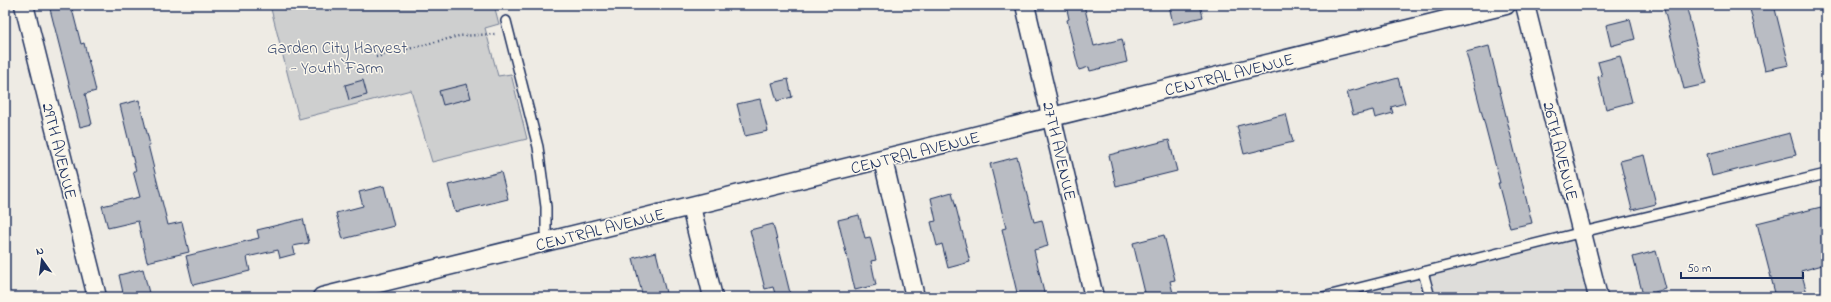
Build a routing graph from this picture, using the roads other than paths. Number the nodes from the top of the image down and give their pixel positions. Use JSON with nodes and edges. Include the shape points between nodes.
{"nodes":[{"id":1,"x":24,"y":5,"type":"edge"},
{"id":2,"x":1025,"y":5,"type":"edge"},
{"id":3,"x":1506,"y":5,"type":"edge"},
{"id":4,"x":1525,"y":5,"type":"edge"},
{"id":5,"x":506,"y":21,"type":"dead end"},
{"id":6,"x":1053,"y":118,"type":"junction"},
{"id":7,"x":883,"y":160,"type":"junction"},
{"id":8,"x":1826,"y":174,"type":"edge"},
{"id":9,"x":691,"y":207,"type":"junction"},
{"id":10,"x":1582,"y":232,"type":"junction"},
{"id":11,"x":546,"y":242,"type":"junction"},
{"id":12,"x":1423,"y":272,"type":"junction"},
{"id":13,"x":360,"y":293,"type":"edge"},
{"id":14,"x":97,"y":297,"type":"edge"},
{"id":15,"x":322,"y":297,"type":"edge"},
{"id":16,"x":712,"y":297,"type":"edge"},
{"id":17,"x":914,"y":297,"type":"edge"},
{"id":18,"x":1094,"y":297,"type":"edge"},
{"id":19,"x":1323,"y":297,"type":"edge"},
{"id":20,"x":1430,"y":297,"type":"edge"},
{"id":21,"x":1598,"y":297,"type":"edge"}],
"edges":[{"from":1,"to":14,"type":"street","name":"29TH AVENUE"},
{"from":2,"to":6,"type":"street","name":"27TH AVENUE"},
{"from":3,"to":6,"type":"street","name":"CENTRAL AVENUE"},
{"from":4,"to":10,"type":"street","name":"26TH AVENUE"},
{"from":5,"to":11,"type":"lane","via":[[538,147],[546,208]]},
{"from":6,"to":7,"type":"street","name":"CENTRAL AVENUE"},
{"from":6,"to":18,"type":"street","name":"27TH AVENUE"},
{"from":7,"to":9,"type":"street","name":"CENTRAL AVENUE"},
{"from":7,"to":17,"type":"street"},
{"from":8,"to":10,"type":"lane"},
{"from":9,"to":11,"type":"street","name":"CENTRAL AVENUE"},
{"from":9,"to":16,"type":"street"},
{"from":10,"to":12,"type":"lane"},
{"from":10,"to":21,"type":"street","name":"26TH AVENUE"},
{"from":11,"to":13,"type":"street","name":"CENTRAL AVENUE"},
{"from":12,"to":19,"type":"lane"},
{"from":12,"to":20,"type":"lane"},
{"from":13,"to":15,"type":"street","name":"CENTRAL AVENUE"}]}
